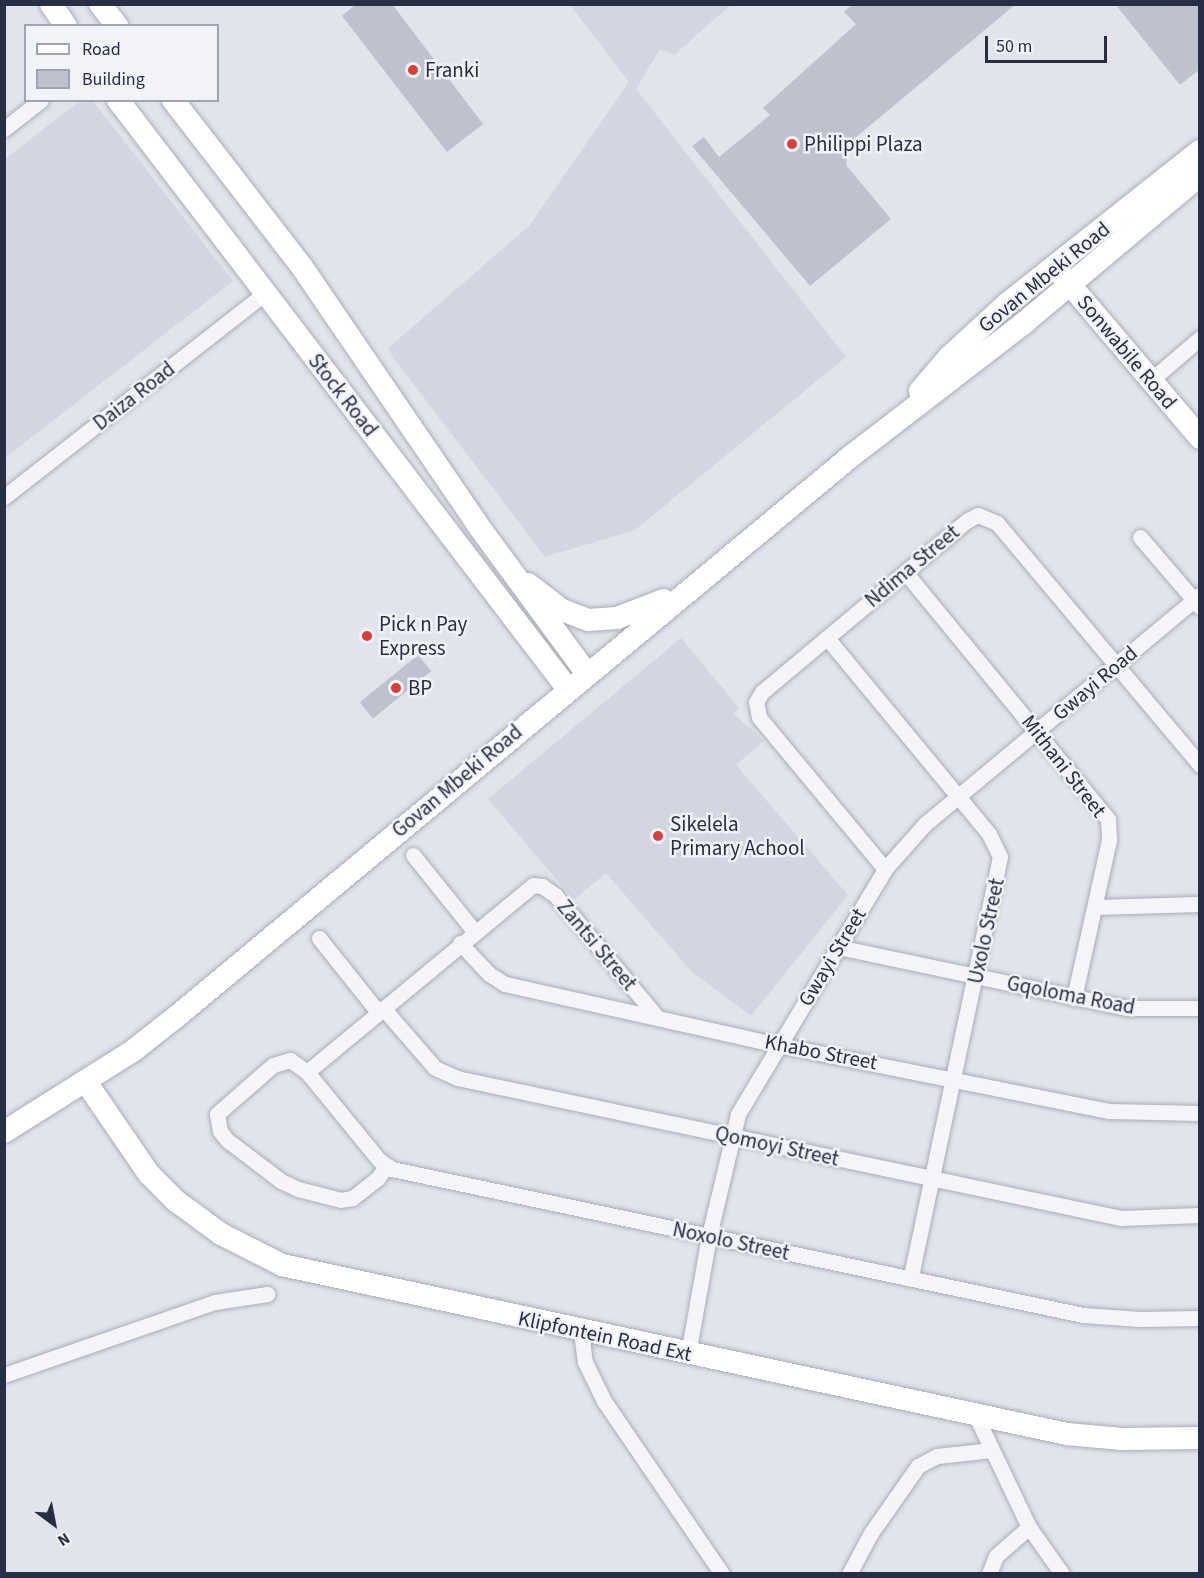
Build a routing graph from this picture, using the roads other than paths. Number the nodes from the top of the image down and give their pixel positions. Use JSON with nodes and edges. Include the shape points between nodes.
{"nodes":[{"id":1,"x":51,"y":4,"type":"edge"},
{"id":2,"x":100,"y":4,"type":"edge"},
{"id":3,"x":65,"y":24,"type":"edge"},
{"id":4,"x":115,"y":24,"type":"edge"},
{"id":5,"x":38,"y":102,"type":"edge"},
{"id":6,"x":120,"y":102,"type":"edge"},
{"id":7,"x":175,"y":102,"type":"edge"},
{"id":8,"x":4,"y":129,"type":"edge"},
{"id":9,"x":1200,"y":151,"type":"edge"},
{"id":10,"x":1200,"y":175,"type":"edge"},
{"id":11,"x":1055,"y":266,"type":"junction"},
{"id":12,"x":1069,"y":284,"type":"junction"},
{"id":13,"x":264,"y":294,"type":"junction"},
{"id":14,"x":1200,"y":338,"type":"edge"},
{"id":15,"x":1151,"y":380,"type":"junction"},
{"id":16,"x":900,"y":416,"type":"junction"},
{"id":17,"x":1200,"y":438,"type":"edge"},
{"id":18,"x":4,"y":497,"type":"edge"},
{"id":19,"x":1140,"y":537,"type":"dead end"},
{"id":20,"x":505,"y":563,"type":"junction"},
{"id":21,"x":905,"y":572,"type":"junction"},
{"id":22,"x":690,"y":589,"type":"junction"},
{"id":23,"x":1198,"y":600,"type":"edge"},
{"id":24,"x":827,"y":638,"type":"junction"},
{"id":25,"x":1114,"y":666,"type":"junction"},
{"id":26,"x":587,"y":674,"type":"junction"},
{"id":27,"x":568,"y":689,"type":"junction"},
{"id":28,"x":1037,"y":731,"type":"junction"},
{"id":29,"x":1200,"y":765,"type":"edge"},
{"id":30,"x":959,"y":796,"type":"junction"},
{"id":31,"x":413,"y":855,"type":"dead end"},
{"id":32,"x":885,"y":869,"type":"junction"},
{"id":33,"x":1200,"y":904,"type":"edge"},
{"id":34,"x":1095,"y":907,"type":"junction"},
{"id":35,"x":474,"y":931,"type":"junction"},
{"id":36,"x":319,"y":938,"type":"dead end"},
{"id":37,"x":460,"y":943,"type":"junction"},
{"id":38,"x":838,"y":947,"type":"junction"},
{"id":39,"x":976,"y":976,"type":"junction"},
{"id":40,"x":1074,"y":998,"type":"junction"},
{"id":41,"x":1200,"y":1008,"type":"edge"},
{"id":42,"x":381,"y":1010,"type":"junction"},
{"id":43,"x":656,"y":1016,"type":"junction"},
{"id":44,"x":780,"y":1045,"type":"junction"},
{"id":45,"x":307,"y":1072,"type":"junction"},
{"id":46,"x":954,"y":1078,"type":"junction"},
{"id":47,"x":86,"y":1082,"type":"junction"},
{"id":48,"x":1200,"y":1113,"type":"edge"},
{"id":49,"x":4,"y":1132,"type":"edge"},
{"id":50,"x":731,"y":1137,"type":"junction"},
{"id":51,"x":386,"y":1166,"type":"junction"},
{"id":52,"x":932,"y":1178,"type":"junction"},
{"id":53,"x":1200,"y":1215,"type":"edge"},
{"id":54,"x":709,"y":1236,"type":"junction"},
{"id":55,"x":910,"y":1279,"type":"junction"},
{"id":56,"x":267,"y":1294,"type":"dead end"},
{"id":57,"x":1200,"y":1318,"type":"edge"},
{"id":58,"x":581,"y":1331,"type":"junction"},
{"id":59,"x":688,"y":1354,"type":"junction"},
{"id":60,"x":4,"y":1375,"type":"edge"},
{"id":61,"x":975,"y":1414,"type":"junction"},
{"id":62,"x":1200,"y":1438,"type":"edge"},
{"id":63,"x":992,"y":1450,"type":"junction"},
{"id":64,"x":1029,"y":1527,"type":"junction"},
{"id":65,"x":722,"y":1574,"type":"edge"},
{"id":66,"x":849,"y":1574,"type":"edge"},
{"id":67,"x":989,"y":1574,"type":"edge"},
{"id":68,"x":1062,"y":1574,"type":"edge"}],
"edges":[{"from":1,"to":3,"type":"main road"},
{"from":2,"to":4,"type":"main road"},
{"from":5,"to":8,"type":"street"},
{"from":6,"to":13,"type":"main road","name":"Stock Road"},
{"from":7,"to":20,"type":"main road","name":"Stock Road","via":[[302,267]]},
{"from":9,"to":11,"type":"main road","name":"Govan Mbeki Road"},
{"from":10,"to":12,"type":"main road","name":"Govan Mbeki Road"},
{"from":11,"to":12,"type":"main road","name":"Sonwabile Road"},
{"from":11,"to":16,"type":"main road","name":"Govan Mbeki Road","via":[[949,357]]},
{"from":12,"to":15,"type":"main road","name":"Sonwabile Road"},
{"from":12,"to":16,"type":"main road","name":"Govan Mbeki Road"},
{"from":13,"to":18,"type":"street","name":"Daiza Road"},
{"from":13,"to":27,"type":"main road","name":"Stock Road"},
{"from":14,"to":15,"type":"street"},
{"from":15,"to":17,"type":"main road","name":"Sonwabile Road"},
{"from":16,"to":22,"type":"main road","name":"Govan Mbeki Road"},
{"from":19,"to":23,"type":"street"},
{"from":20,"to":22,"type":"main road","via":[[562,610],[588,620],[617,618]]},
{"from":20,"to":26,"type":"main road","name":"Stock Road"},
{"from":21,"to":24,"type":"street","name":"Ndima Street"},
{"from":21,"to":25,"type":"street","name":"Ndima Street","via":[[968,520],[985,515],[997,524]]},
{"from":21,"to":28,"type":"street","name":"Mithani Street"},
{"from":22,"to":26,"type":"main road","name":"Govan Mbeki Road"},
{"from":23,"to":25,"type":"street","name":"Gwayi Road"},
{"from":24,"to":30,"type":"street","name":"Uxolo Street"},
{"from":24,"to":32,"type":"street","name":"Ndima Street","via":[[762,692],[756,708]]},
{"from":25,"to":28,"type":"street","name":"Gwayi Road"},
{"from":25,"to":29,"type":"street","name":"Ndima Street"},
{"from":26,"to":27,"type":"main road","name":"Govan Mbeki Road"},
{"from":27,"to":47,"type":"main road","name":"Govan Mbeki Road","via":[[208,991],[135,1050]]},
{"from":28,"to":30,"type":"street","name":"Gwayi Road"},
{"from":28,"to":34,"type":"street","name":"Mithani Street","via":[[1108,819],[1109,840]]},
{"from":30,"to":32,"type":"street","name":"Gwayi Road","via":[[909,839]]},
{"from":30,"to":39,"type":"street","name":"Uxolo Street","via":[[995,842],[1000,857]]},
{"from":31,"to":35,"type":"street"},
{"from":32,"to":38,"type":"street","name":"Gwayi Street"},
{"from":33,"to":34,"type":"street"},
{"from":34,"to":40,"type":"street","name":"Mithani Street"},
{"from":35,"to":37,"type":"street","name":"Zantsi Street"},
{"from":35,"to":43,"type":"street","name":"Zantsi Street","via":[[526,888],[542,886],[555,895]]},
{"from":36,"to":42,"type":"street"},
{"from":37,"to":42,"type":"street","name":"Zantsi Street"},
{"from":37,"to":43,"type":"street","name":"Khabo Street","via":[[500,982]]},
{"from":38,"to":39,"type":"street","name":"Gqoloma Road"},
{"from":38,"to":44,"type":"street","name":"Gwayi Street"},
{"from":39,"to":40,"type":"street","name":"Gqoloma Road"},
{"from":39,"to":46,"type":"street","name":"Uxolo Street"},
{"from":40,"to":41,"type":"street","name":"Gqoloma Road","via":[[1128,1008]]},
{"from":42,"to":45,"type":"street","name":"Zantsi Street"},
{"from":42,"to":50,"type":"street","name":"Qomoyi Street","via":[[444,1073]]},
{"from":43,"to":44,"type":"street","name":"Khabo Street"},
{"from":44,"to":46,"type":"street","name":"Khabo Street"},
{"from":44,"to":50,"type":"street","name":"Gwayi Street","via":[[738,1114]]},
{"from":45,"to":51,"type":"street"},
{"from":45,"to":51,"type":"street","via":[[290,1060],[281,1061],[220,1109],[218,1126],[227,1140],[289,1186],[341,1200],[357,1196]]},
{"from":46,"to":48,"type":"street","name":"Khabo Street","via":[[1109,1111]]},
{"from":46,"to":52,"type":"street","name":"Uxolo Street"},
{"from":47,"to":49,"type":"main road","name":"Govan Mbeki Road"},
{"from":47,"to":58,"type":"main road","name":"Klipfontein Road Ext","via":[[160,1187],[239,1245],[306,1272]]},
{"from":50,"to":52,"type":"street","name":"Qomoyi Street"},
{"from":50,"to":54,"type":"street","name":"Gwayi Street"},
{"from":51,"to":54,"type":"street","name":"Noxolo Street"},
{"from":52,"to":53,"type":"street","name":"Qomoyi Street","via":[[1121,1218]]},
{"from":52,"to":55,"type":"street","name":"Uxolo Street"},
{"from":54,"to":55,"type":"street","name":"Noxolo Street"},
{"from":54,"to":59,"type":"street","name":"Gwayi Street"},
{"from":55,"to":57,"type":"street","name":"Noxolo Street","via":[[1083,1315]]},
{"from":56,"to":60,"type":"street","via":[[215,1302]]},
{"from":58,"to":59,"type":"main road","name":"Klipfontein Road Ext"},
{"from":58,"to":65,"type":"street","via":[[585,1362],[604,1401]]},
{"from":59,"to":61,"type":"main road","name":"Klipfontein Road Ext"},
{"from":61,"to":62,"type":"main road","name":"Klipfontein Road Ext","via":[[1067,1434],[1122,1439]]},
{"from":61,"to":63,"type":"street"},
{"from":63,"to":64,"type":"street"},
{"from":63,"to":66,"type":"street","via":[[937,1456],[918,1466],[871,1533]]},
{"from":64,"to":67,"type":"street","via":[[996,1556]]},
{"from":64,"to":68,"type":"street"}]}
